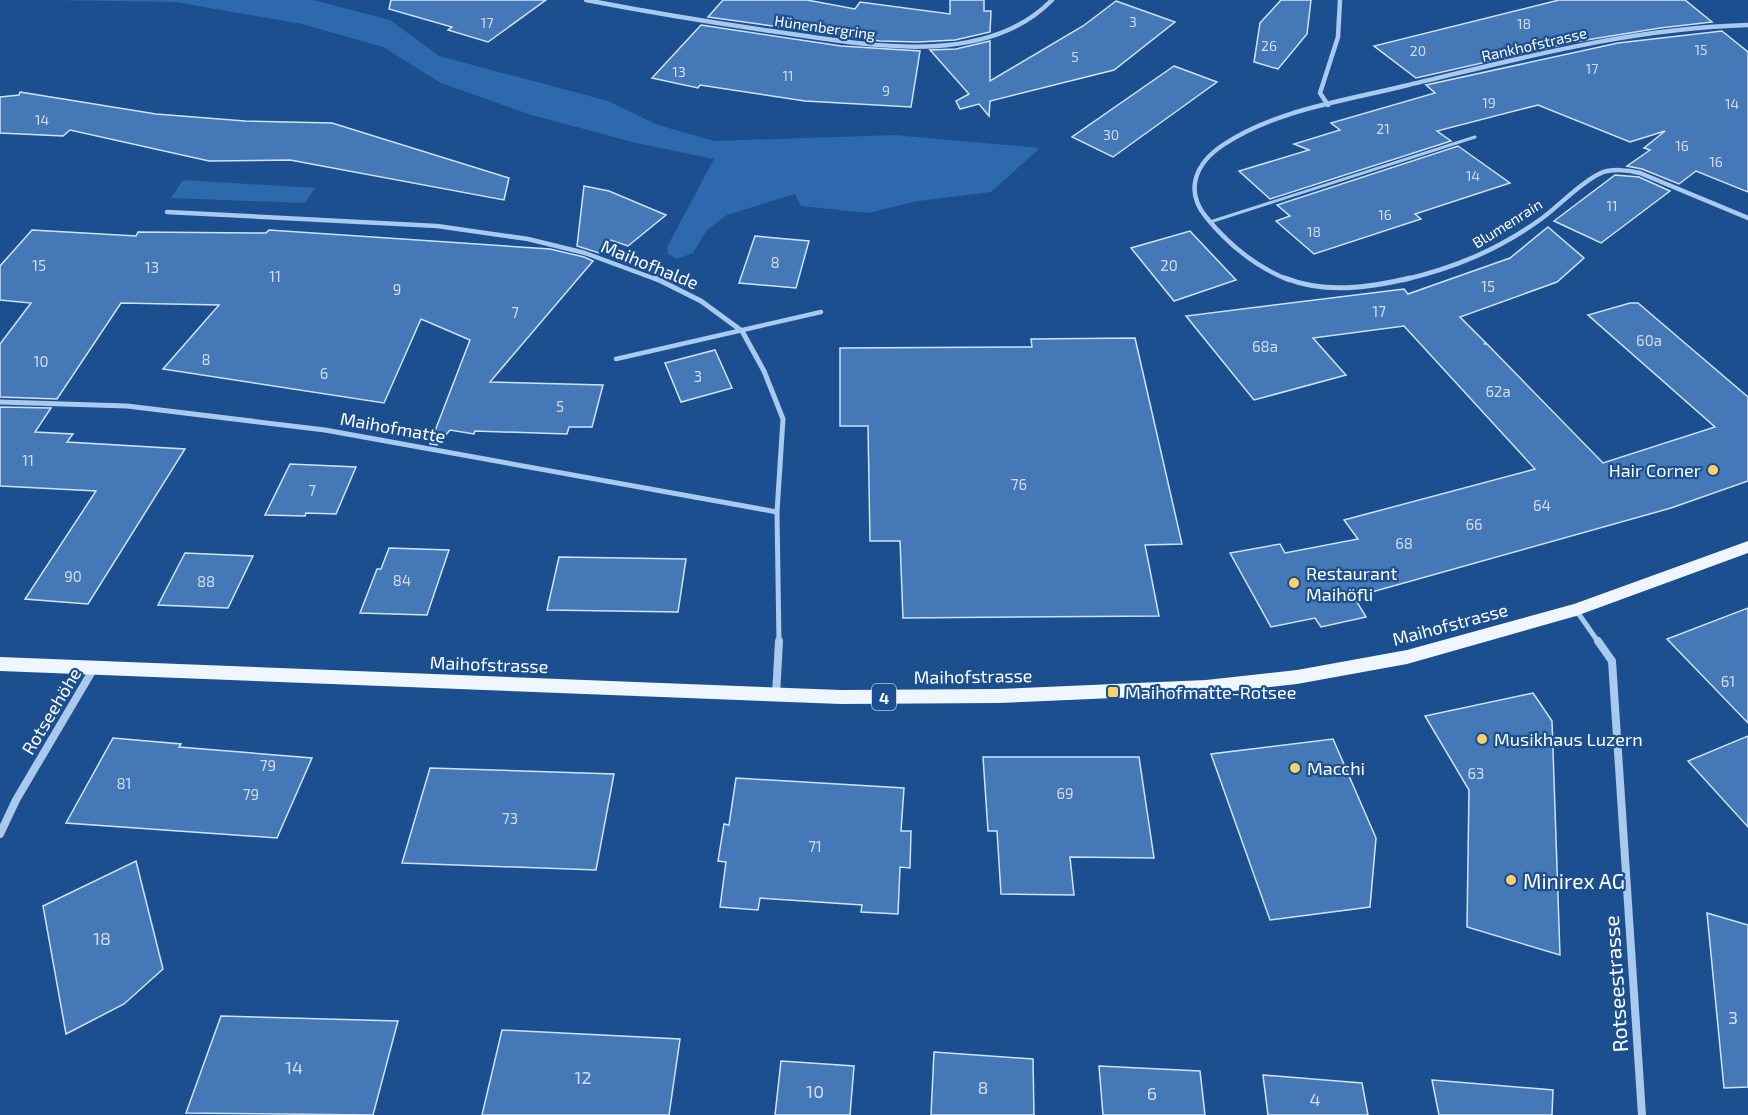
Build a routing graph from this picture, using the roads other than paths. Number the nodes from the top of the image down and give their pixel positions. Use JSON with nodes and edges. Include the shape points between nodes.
{"nodes":[{"id":1,"x":586,"y":0,"type":"edge"},
{"id":2,"x":1052,"y":0,"type":"edge"},
{"id":3,"x":1340,"y":0,"type":"edge"},
{"id":4,"x":1748,"y":25,"type":"edge"},
{"id":5,"x":1328,"y":105,"type":"junction"},
{"id":6,"x":1475,"y":137,"type":"dead end"},
{"id":7,"x":167,"y":212,"type":"dead end"},
{"id":8,"x":1748,"y":218,"type":"edge"},
{"id":9,"x":1210,"y":222,"type":"junction"},
{"id":10,"x":821,"y":312,"type":"dead end"},
{"id":11,"x":742,"y":331,"type":"junction"},
{"id":12,"x":616,"y":359,"type":"dead end"},
{"id":13,"x":0,"y":402,"type":"edge"},
{"id":14,"x":777,"y":512,"type":"junction"},
{"id":15,"x":1748,"y":547,"type":"edge"},
{"id":16,"x":1576,"y":610,"type":"junction"},
{"id":17,"x":0,"y":664,"type":"edge"},
{"id":18,"x":94,"y":668,"type":"junction"},
{"id":19,"x":776,"y":695,"type":"junction"},
{"id":20,"x":0,"y":834,"type":"edge"},
{"id":21,"x":1642,"y":1115,"type":"edge"}],
"edges":[{"from":1,"to":2,"type":"street","name":"Hünenbergring","via":[[678,18],[902,48],[999,33],[1035,16]]},
{"from":3,"to":5,"type":"street","via":[[1334,61],[1320,93]]},
{"from":4,"to":5,"type":"street","name":"Rankhofstrasse","via":[[1648,32],[1578,45]]},
{"from":5,"to":9,"type":"street","name":"Rankhofstrasse","via":[[1259,126],[1223,144],[1194,183],[1198,206]]},
{"from":6,"to":9,"type":"lane"},
{"from":7,"to":11,"type":"street","name":"Maihofhalde","via":[[437,226],[528,239],[653,277],[702,301]]},
{"from":8,"to":9,"type":"street","name":"Blumenrain","via":[[1646,175],[1614,170],[1599,173],[1523,231],[1485,254],[1391,283],[1340,288],[1317,288],[1273,272],[1251,260]]},
{"from":10,"to":11,"type":"lane"},
{"from":11,"to":12,"type":"lane"},
{"from":11,"to":14,"type":"street","name":"Maihofhalde","via":[[764,371],[783,419]]},
{"from":13,"to":14,"type":"street","name":"Maihofmatte","via":[[127,406],[325,430]]},
{"from":14,"to":19,"type":"street","name":"Maihofhalde","via":[[780,633]]},
{"from":15,"to":16,"type":"main road","name":"Maihofstrasse","number":"4"},
{"from":16,"to":19,"type":"main road","name":"Maihofstrasse","number":"4","via":[[1407,657],[1229,685],[998,696]]},
{"from":16,"to":21,"type":"street","name":"Rotseestrasse","via":[[1612,661]]},
{"from":17,"to":18,"type":"main road","name":"Maihofstrasse","number":"4"},
{"from":18,"to":19,"type":"main road","name":"Maihofstrasse","number":"4"},
{"from":18,"to":20,"type":"street","name":"Rotseehöhe"}]}
